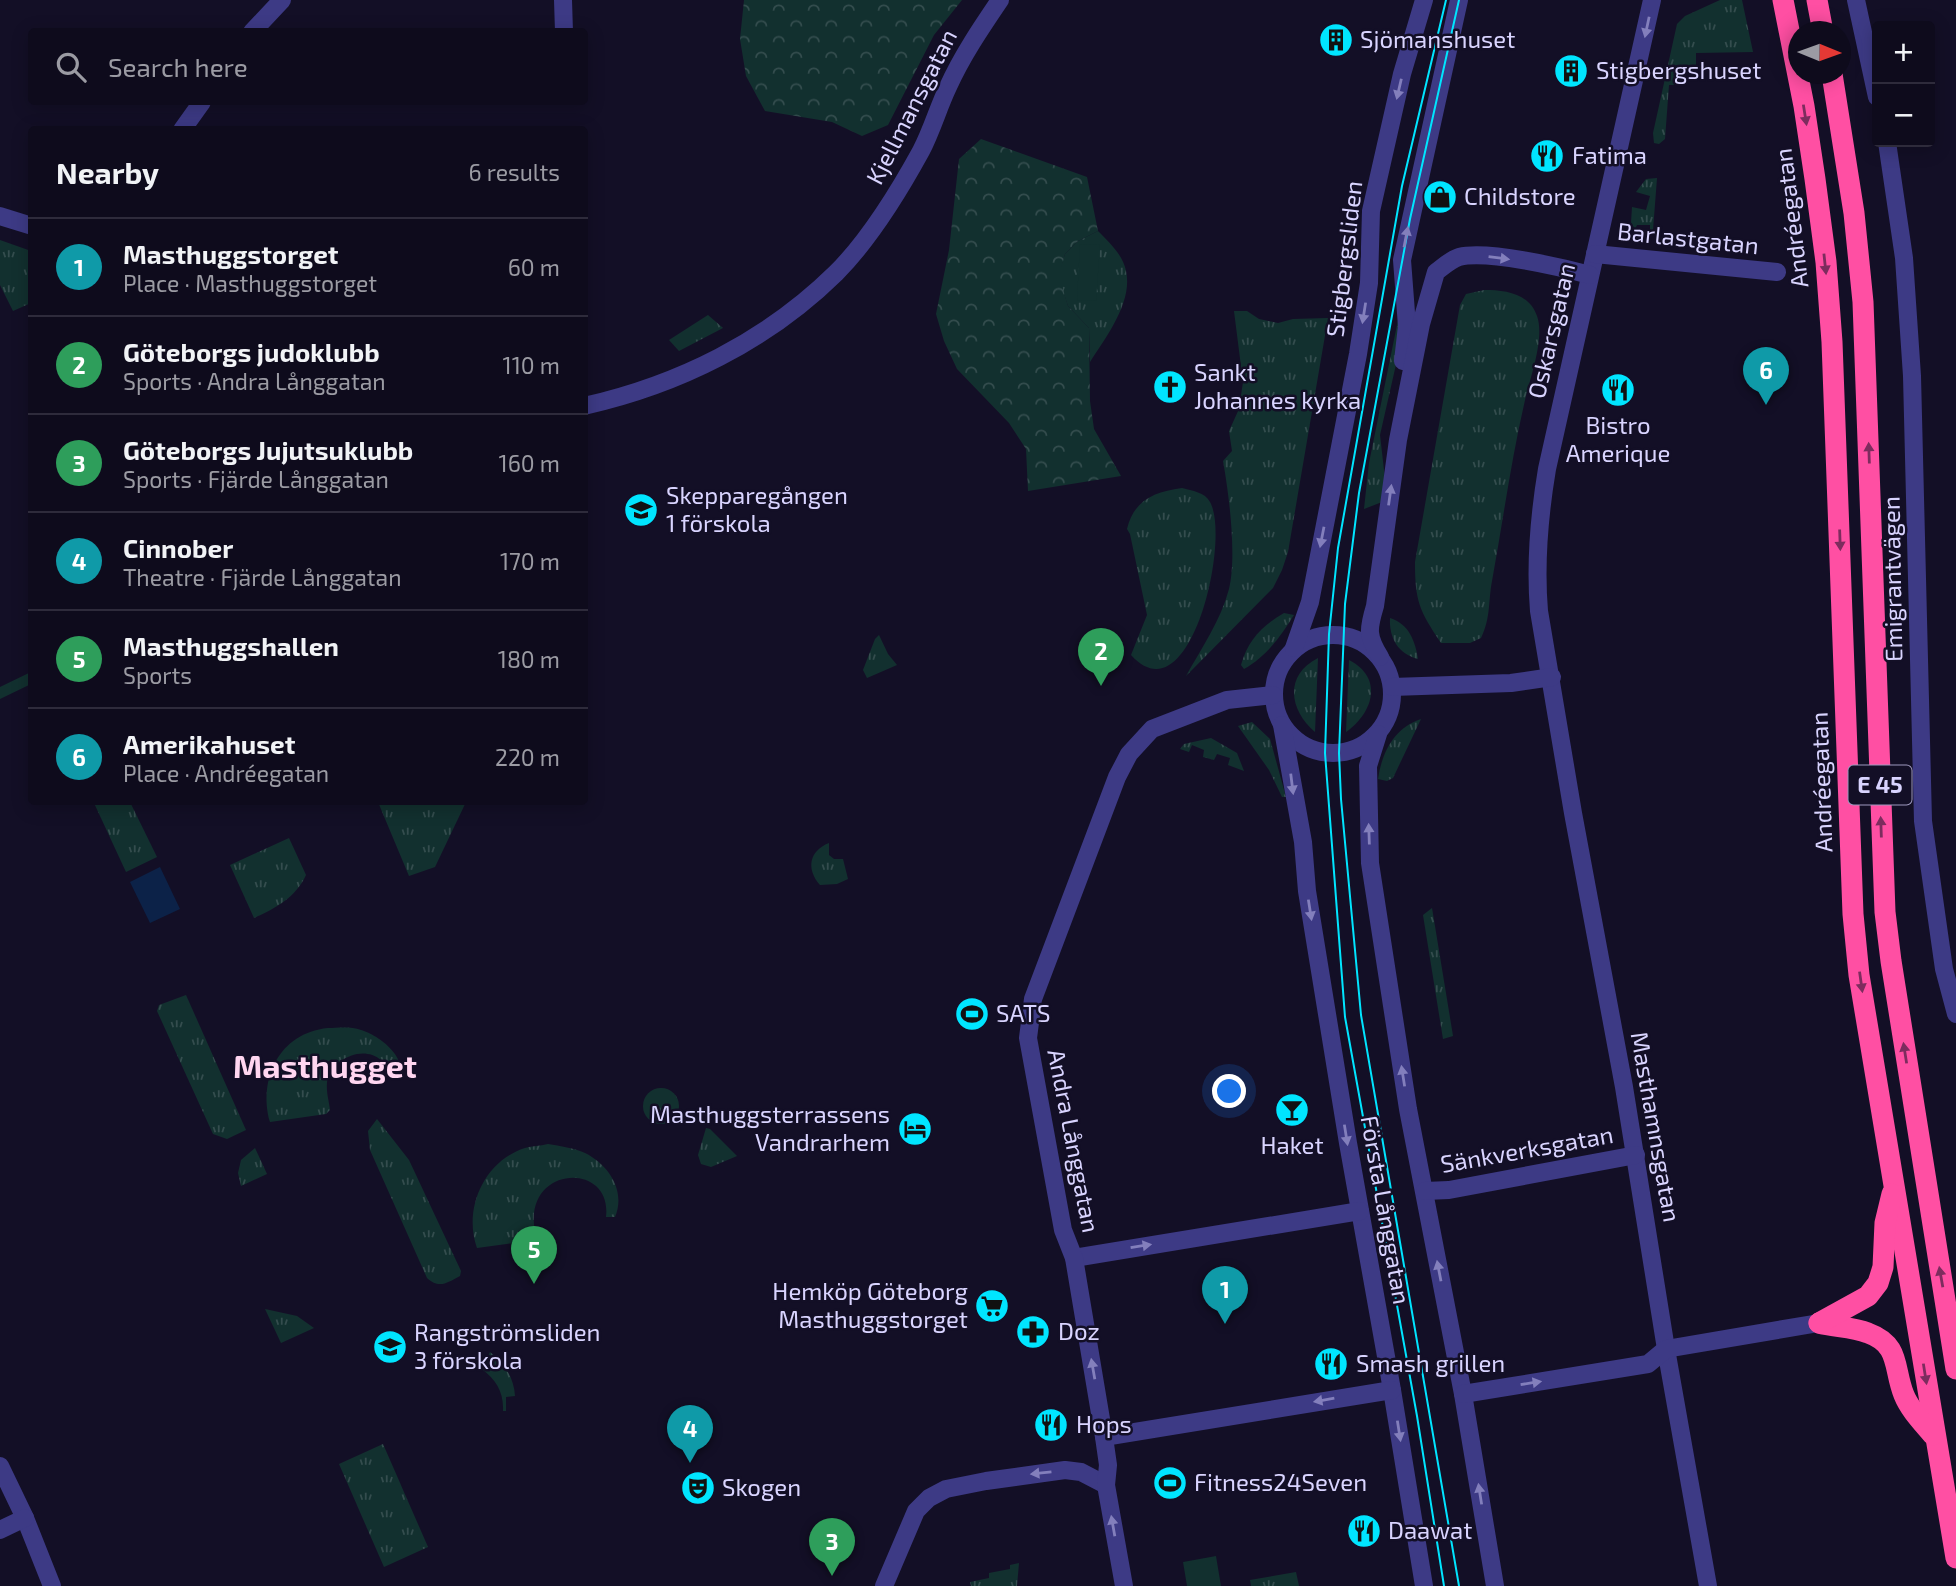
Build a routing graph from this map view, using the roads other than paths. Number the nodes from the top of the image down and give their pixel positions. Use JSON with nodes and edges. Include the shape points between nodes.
{"nodes":[{"id":1,"x":282,"y":0,"type":"edge"},
{"id":2,"x":563,"y":0,"type":"edge"},
{"id":3,"x":1000,"y":0,"type":"edge"},
{"id":4,"x":1424,"y":0,"type":"edge"},
{"id":5,"x":1459,"y":0,"type":"edge"},
{"id":6,"x":1652,"y":0,"type":"edge"},
{"id":7,"x":1783,"y":0,"type":"edge"},
{"id":8,"x":1817,"y":0,"type":"edge"},
{"id":9,"x":1856,"y":0,"type":"edge"},
{"id":10,"x":1821,"y":21,"type":"edge"},
{"id":11,"x":256,"y":28,"type":"edge"},
{"id":12,"x":564,"y":28,"type":"edge"},
{"id":13,"x":1834,"y":84,"type":"edge"},
{"id":14,"x":1874,"y":84,"type":"edge"},
{"id":15,"x":200,"y":105,"type":"edge"},
{"id":16,"x":185,"y":126,"type":"edge"},
{"id":17,"x":1887,"y":147,"type":"edge"},
{"id":18,"x":0,"y":216,"type":"edge"},
{"id":19,"x":28,"y":225,"type":"edge"},
{"id":20,"x":1595,"y":254,"type":"junction"},
{"id":21,"x":1777,"y":272,"type":"dead end"},
{"id":22,"x":1590,"y":275,"type":"junction"},
{"id":23,"x":588,"y":404,"type":"edge"},
{"id":24,"x":1394,"y":462,"type":"junction"},
{"id":25,"x":1294,"y":648,"type":"junction"},
{"id":26,"x":1380,"y":657,"type":"junction"},
{"id":27,"x":1552,"y":677,"type":"junction"},
{"id":28,"x":1392,"y":687,"type":"junction"},
{"id":29,"x":1273,"y":695,"type":"junction"},
{"id":30,"x":1282,"y":725,"type":"junction"},
{"id":31,"x":1378,"y":734,"type":"junction"},
{"id":32,"x":1956,"y":1014,"type":"edge"},
{"id":33,"x":1636,"y":1155,"type":"junction"},
{"id":34,"x":1894,"y":1185,"type":"junction"},
{"id":35,"x":1425,"y":1191,"type":"junction"},
{"id":36,"x":1360,"y":1211,"type":"junction"},
{"id":37,"x":1074,"y":1258,"type":"junction"},
{"id":38,"x":1819,"y":1324,"type":"junction"},
{"id":39,"x":1666,"y":1349,"type":"junction"},
{"id":40,"x":1956,"y":1369,"type":"edge"},
{"id":41,"x":1392,"y":1390,"type":"junction"},
{"id":42,"x":1463,"y":1394,"type":"junction"},
{"id":43,"x":1104,"y":1437,"type":"junction"},
{"id":44,"x":1935,"y":1437,"type":"junction"},
{"id":45,"x":0,"y":1466,"type":"edge"},
{"id":46,"x":1106,"y":1485,"type":"junction"},
{"id":47,"x":25,"y":1518,"type":"junction"},
{"id":48,"x":0,"y":1530,"type":"edge"},
{"id":49,"x":1956,"y":1558,"type":"edge"},
{"id":50,"x":52,"y":1586,"type":"edge"},
{"id":51,"x":884,"y":1586,"type":"edge"},
{"id":52,"x":1124,"y":1586,"type":"edge"},
{"id":53,"x":1424,"y":1586,"type":"edge"},
{"id":54,"x":1494,"y":1586,"type":"edge"},
{"id":55,"x":1708,"y":1586,"type":"edge"}],
"edges":[{"from":1,"to":11,"type":"street"},
{"from":2,"to":12,"type":"street"},
{"from":3,"to":23,"type":"street","name":"Kjellmansgatan","via":[[947,88],[905,179],[834,275],[726,355],[654,386]]},
{"from":4,"to":25,"type":"street","name":"Stigbergsliden","one_way":true,"via":[[1371,211],[1369,283],[1358,354],[1310,601]]},
{"from":24,"to":5,"type":"street","one_way":true,"via":[[1391,415],[1407,326],[1402,260]]},
{"from":6,"to":20,"type":"street","name":"Oskarsgatan","one_way":true},
{"from":7,"to":34,"type":"highway","name":"Andréegatan","number":"E 45","one_way":true,"via":[[1804,106],[1825,262],[1837,449],[1853,914]]},
{"from":8,"to":10,"type":"highway"},
{"from":9,"to":14,"type":"street"},
{"from":40,"to":13,"type":"highway","number":"E 45","one_way":true,"via":[[1885,912],[1863,302]]},
{"from":15,"to":16,"type":"street"},
{"from":17,"to":32,"type":"street","name":"Emigrantvägen","via":[[1904,258],[1912,376],[1923,821],[1944,969]]},
{"from":18,"to":19,"type":"street"},
{"from":20,"to":21,"type":"street","name":"Barlastgatan"},
{"from":20,"to":22,"type":"street","name":"Oskarsgatan"},
{"from":24,"to":22,"type":"street","one_way":true,"via":[[1436,272],[1458,257],[1478,256],[1557,265]]},
{"from":22,"to":27,"type":"street","name":"Oskarsgatan","via":[[1539,516],[1536,582]]},
{"from":26,"to":24,"type":"street","one_way":true,"via":[[1370,641],[1369,627]]},
{"from":25,"to":26,"type":"street","via":[[1311,638],[1343,635]]},
{"from":25,"to":29,"type":"street","name":"Stigbergsliden","via":[[1279,669]]},
{"from":26,"to":28,"type":"street"},
{"from":27,"to":28,"type":"street"},
{"from":27,"to":33,"type":"street","name":"Masthamnsgatan"},
{"from":28,"to":31,"type":"street","via":[[1389,712]]},
{"from":29,"to":30,"type":"street"},
{"from":29,"to":37,"type":"street","name":"Andra Långgatan","via":[[1227,700],[1152,729],[1129,754],[1033,999],[1028,1038],[1063,1230]]},
{"from":30,"to":31,"type":"street","via":[[1308,748],[1325,753],[1353,750]]},
{"from":30,"to":36,"type":"street","name":"Första Långgatan","one_way":true},
{"from":35,"to":31,"type":"street","name":"Första Långgatan","one_way":true,"via":[[1370,863],[1368,766]]},
{"from":33,"to":35,"type":"street","name":"Sänkverksgatan"},
{"from":33,"to":39,"type":"street","name":"Masthamnsgatan"},
{"from":34,"to":38,"type":"highway","via":[[1878,1283],[1868,1296]]},
{"from":34,"to":44,"type":"highway","name":"Andréegatan","number":"E 45","one_way":true},
{"from":42,"to":35,"type":"street","name":"Första Långgatan","one_way":true},
{"from":37,"to":36,"type":"street","one_way":true},
{"from":36,"to":41,"type":"street","name":"Första Långgatan"},
{"from":43,"to":37,"type":"street","name":"Andra Långgatan","one_way":true},
{"from":38,"to":39,"type":"street"},
{"from":38,"to":44,"type":"highway","via":[[1881,1339],[1895,1359],[1904,1395]]},
{"from":42,"to":39,"type":"street","one_way":true,"via":[[1648,1364]]},
{"from":39,"to":55,"type":"street","name":"Masthamnsgatan"},
{"from":41,"to":43,"type":"street","one_way":true},
{"from":41,"to":53,"type":"street","name":"Första Långgatan","one_way":true},
{"from":54,"to":42,"type":"street","name":"Första Långgatan","one_way":true},
{"from":43,"to":46,"type":"street","name":"Andra Långgatan"},
{"from":44,"to":49,"type":"highway","name":"Andréegatan","number":"E 45"},
{"from":45,"to":47,"type":"street"},
{"from":46,"to":51,"type":"street","one_way":true,"via":[[1081,1472],[1065,1470],[946,1489],[916,1511]]},
{"from":52,"to":46,"type":"street","name":"Andra Långgatan","one_way":true},
{"from":47,"to":48,"type":"street"},
{"from":47,"to":50,"type":"street"}]}
